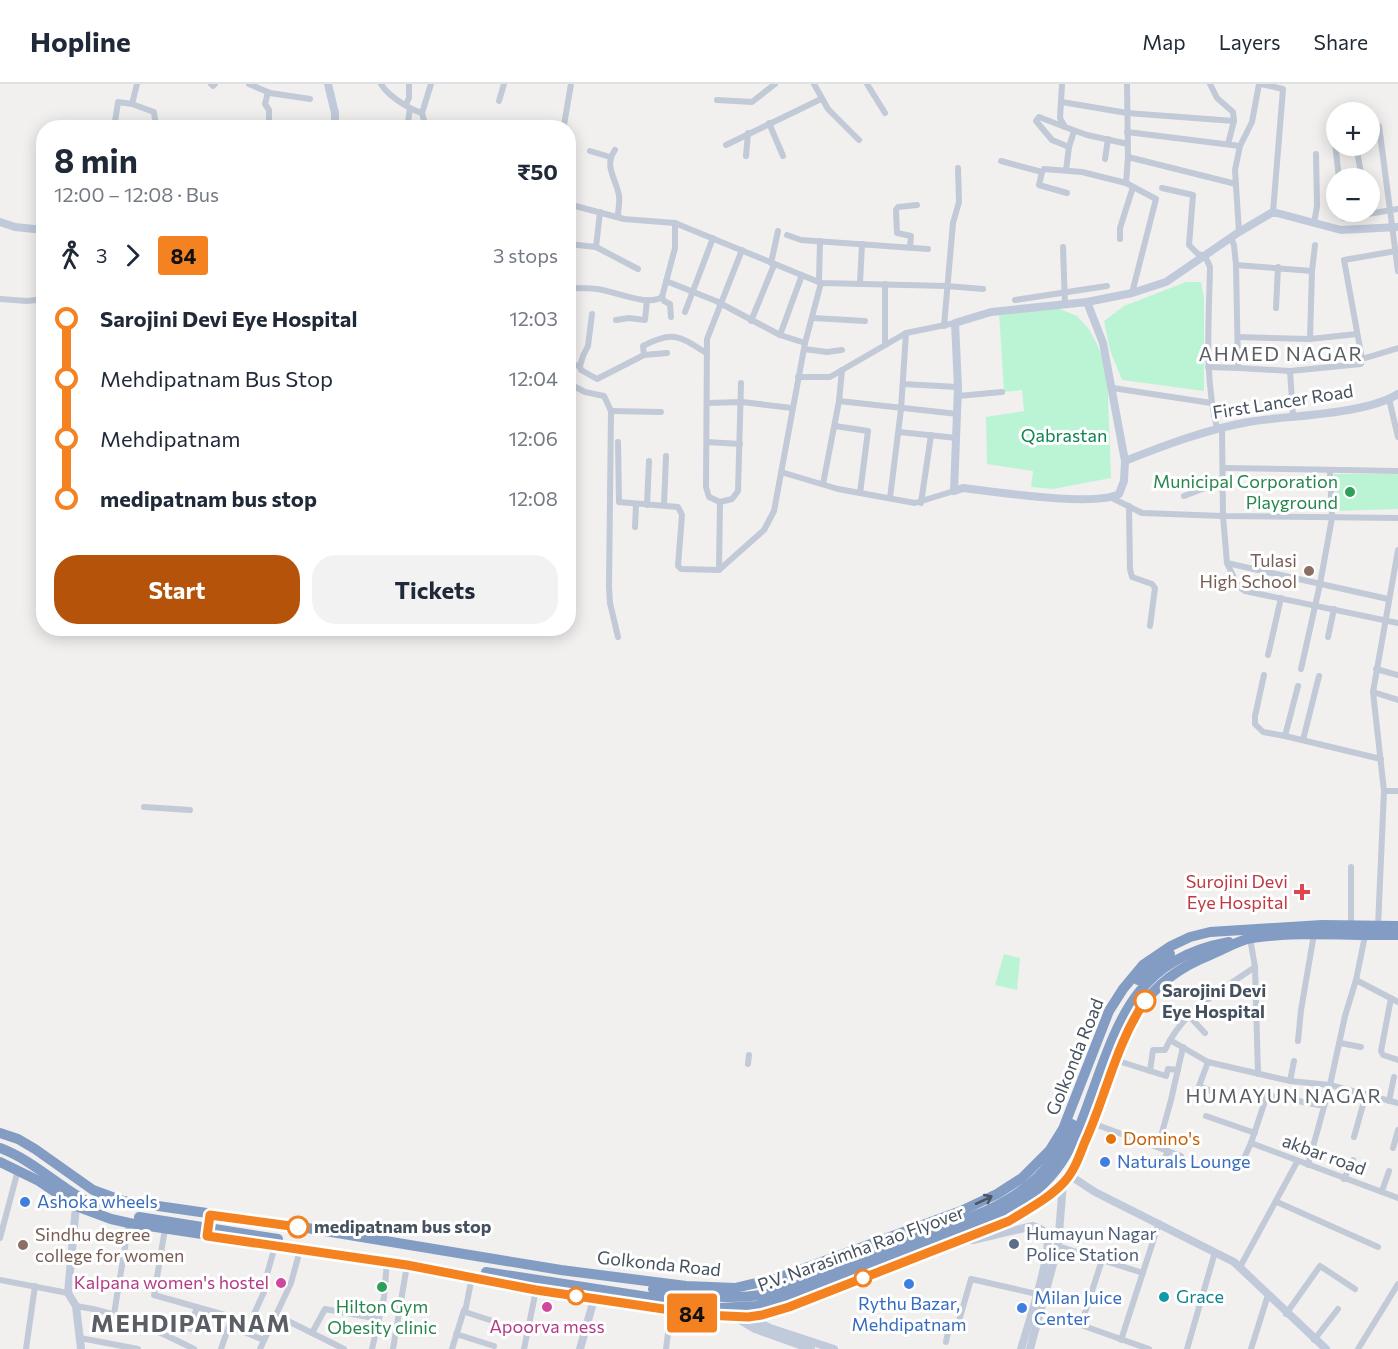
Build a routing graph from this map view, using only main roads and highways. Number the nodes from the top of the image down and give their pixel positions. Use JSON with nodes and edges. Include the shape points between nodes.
{"nodes":[{"id":1,"x":1398,"y":926,"type":"edge"},
{"id":2,"x":1247,"y":934,"type":"junction"},
{"id":3,"x":1398,"y":935,"type":"edge"},
{"id":4,"x":1178,"y":954,"type":"junction"},
{"id":5,"x":1074,"y":1102,"type":"junction"},
{"id":6,"x":1098,"y":1112,"type":"junction"},
{"id":7,"x":0,"y":1132,"type":"edge"},
{"id":8,"x":0,"y":1139,"type":"edge"},
{"id":9,"x":0,"y":1148,"type":"edge"},
{"id":10,"x":0,"y":1162,"type":"edge"},
{"id":11,"x":210,"y":1215,"type":"junction"},
{"id":12,"x":207,"y":1236,"type":"junction"},
{"id":13,"x":451,"y":1253,"type":"junction"},
{"id":14,"x":447,"y":1272,"type":"junction"}],
"edges":[{"from":1,"to":2,"type":"highway","name":"Golkonda Road","via":[[1314,925]]},
{"from":2,"to":3,"type":"highway","name":"Golkonda Road"},
{"from":2,"to":4,"type":"highway","name":"P.V. Narasimha Rao Flyover"},
{"from":2,"to":5,"type":"highway","name":"Golkonda Road","via":[[1210,932],[1190,937],[1143,965],[1109,1011]]},
{"from":2,"to":6,"type":"highway","name":"Golkonda Road","via":[[1172,974],[1149,994],[1131,1021]]},
{"from":4,"to":8,"type":"highway","name":"P.V. Narasimha Rao Flyover","via":[[1163,958],[1136,982],[1116,1009],[1067,1137],[1050,1166],[1033,1183],[984,1212],[764,1296],[692,1295],[125,1206],[86,1192]]},
{"from":4,"to":9,"type":"highway","name":"P.V. Narasimha Rao Flyover","via":[[1128,1006],[1109,1044],[1074,1141],[1056,1170],[1032,1194],[988,1220],[756,1306],[693,1305],[116,1213],[82,1200],[20,1157]]},
{"from":5,"to":6,"type":"highway"},
{"from":13,"to":5,"type":"highway","name":"Golkonda Road","one_way":true,"via":[[686,1286],[735,1288],[756,1284],[961,1211],[997,1194],[1022,1178],[1050,1150]]},
{"from":6,"to":14,"type":"highway","name":"Golkonda Road","via":[[1066,1179],[1040,1203],[1009,1221],[762,1315],[704,1315],[536,1290]]},
{"from":7,"to":11,"type":"highway","name":"Golkonda Road","via":[[18,1139],[93,1190],[123,1201]]},
{"from":10,"to":12,"type":"highway","name":"Golkonda Road","via":[[39,1181],[76,1206],[111,1219]]},
{"from":11,"to":12,"type":"highway"},
{"from":11,"to":13,"type":"highway","name":"Golkonda Road"},
{"from":12,"to":14,"type":"highway","name":"Golkonda Road"},
{"from":13,"to":14,"type":"highway"}]}
